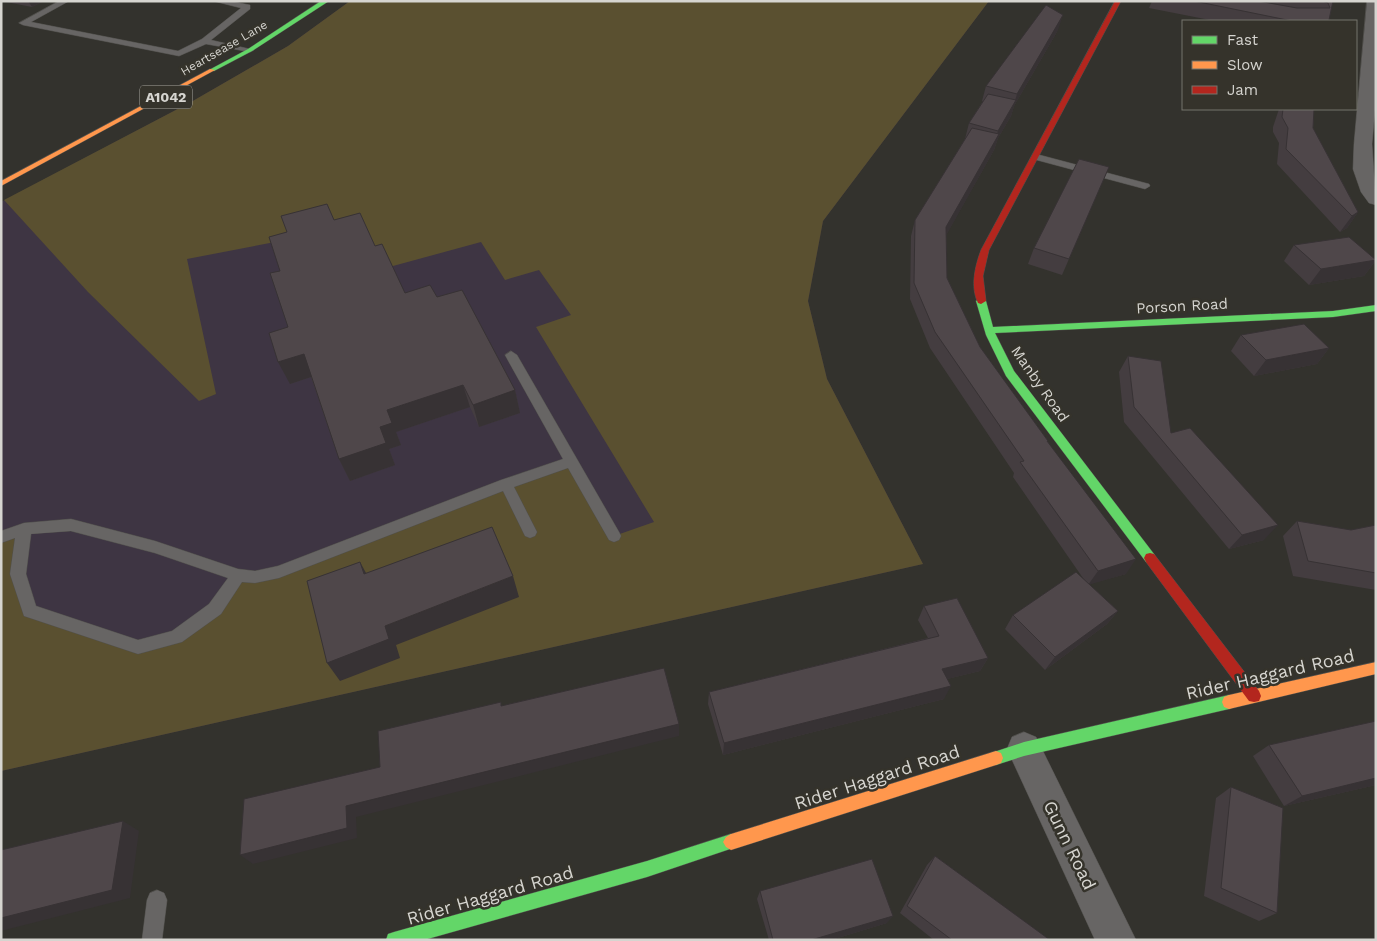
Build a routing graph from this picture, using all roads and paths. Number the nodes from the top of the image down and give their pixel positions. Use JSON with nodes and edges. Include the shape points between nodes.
{"nodes":[{"id":1,"x":65,"y":1,"type":"edge"},
{"id":2,"x":217,"y":1,"type":"edge"},
{"id":3,"x":326,"y":1,"type":"edge"},
{"id":4,"x":1118,"y":1,"type":"edge"},
{"id":5,"x":1374,"y":17,"type":"edge"},
{"id":6,"x":1357,"y":29,"type":"edge"},
{"id":7,"x":205,"y":41,"type":"junction"},
{"id":8,"x":250,"y":50,"type":"junction"},
{"id":9,"x":1373,"y":69,"type":"edge"},
{"id":10,"x":1371,"y":117,"type":"edge"},
{"id":11,"x":1036,"y":157,"type":"junction"},
{"id":12,"x":1,"y":184,"type":"edge"},
{"id":13,"x":1145,"y":186,"type":"dead end"},
{"id":14,"x":1376,"y":199,"type":"edge"},
{"id":15,"x":1376,"y":308,"type":"edge"},
{"id":16,"x":990,"y":330,"type":"junction"},
{"id":17,"x":511,"y":354,"type":"dead end"},
{"id":18,"x":571,"y":461,"type":"junction"},
{"id":19,"x":506,"y":484,"type":"junction"},
{"id":20,"x":24,"y":528,"type":"junction"},
{"id":21,"x":530,"y":532,"type":"dead end"},
{"id":22,"x":1,"y":536,"type":"edge"},
{"id":23,"x":614,"y":536,"type":"dead end"},
{"id":24,"x":238,"y":574,"type":"junction"},
{"id":25,"x":1376,"y":668,"type":"edge"},
{"id":26,"x":1254,"y":696,"type":"junction"},
{"id":27,"x":1024,"y":749,"type":"junction"},
{"id":28,"x":157,"y":900,"type":"dead end"},
{"id":29,"x":152,"y":940,"type":"edge"},
{"id":30,"x":394,"y":940,"type":"edge"},
{"id":31,"x":1116,"y":940,"type":"edge"}],
"edges":[{"from":1,"to":7,"type":"lane","via":[[23,23],[178,54]]},
{"from":2,"to":7,"type":"lane","via":[[247,6]]},
{"from":3,"to":8,"type":"main road","name":"Heartsease Lane","number":"A1042"},
{"from":4,"to":11,"type":"main road","name":"Manby Road"},
{"from":5,"to":6,"type":"street"},
{"from":5,"to":9,"type":"street"},
{"from":7,"to":8,"type":"lane"},
{"from":8,"to":12,"type":"main road","name":"Heartsease Lane","number":"A1042"},
{"from":9,"to":10,"type":"street"},
{"from":10,"to":14,"type":"street","via":[[1364,169]]},
{"from":11,"to":13,"type":"lane"},
{"from":11,"to":16,"type":"main road","name":"Manby Road","via":[[992,236],[980,265],[978,293]]},
{"from":15,"to":16,"type":"main road","name":"Porson Road","via":[[1333,314]]},
{"from":16,"to":26,"type":"main road","name":"Manby Road","via":[[1010,373]]},
{"from":17,"to":18,"type":"lane"},
{"from":18,"to":19,"type":"lane"},
{"from":18,"to":23,"type":"lane"},
{"from":19,"to":21,"type":"lane"},
{"from":19,"to":24,"type":"lane","via":[[279,572],[255,577]]},
{"from":20,"to":22,"type":"lane"},
{"from":20,"to":24,"type":"lane","via":[[71,525],[155,547]]},
{"from":20,"to":24,"type":"lane","via":[[18,574],[30,611],[138,647],[176,637],[207,615],[215,609]]},
{"from":25,"to":26,"type":"main road","name":"Rider Haggard Road"},
{"from":26,"to":27,"type":"main road","name":"Rider Haggard Road"},
{"from":27,"to":30,"type":"main road","name":"Rider Haggard Road","via":[[647,869]]},
{"from":27,"to":31,"type":"street","name":"Gunn Road"},
{"from":28,"to":29,"type":"lane"}]}
